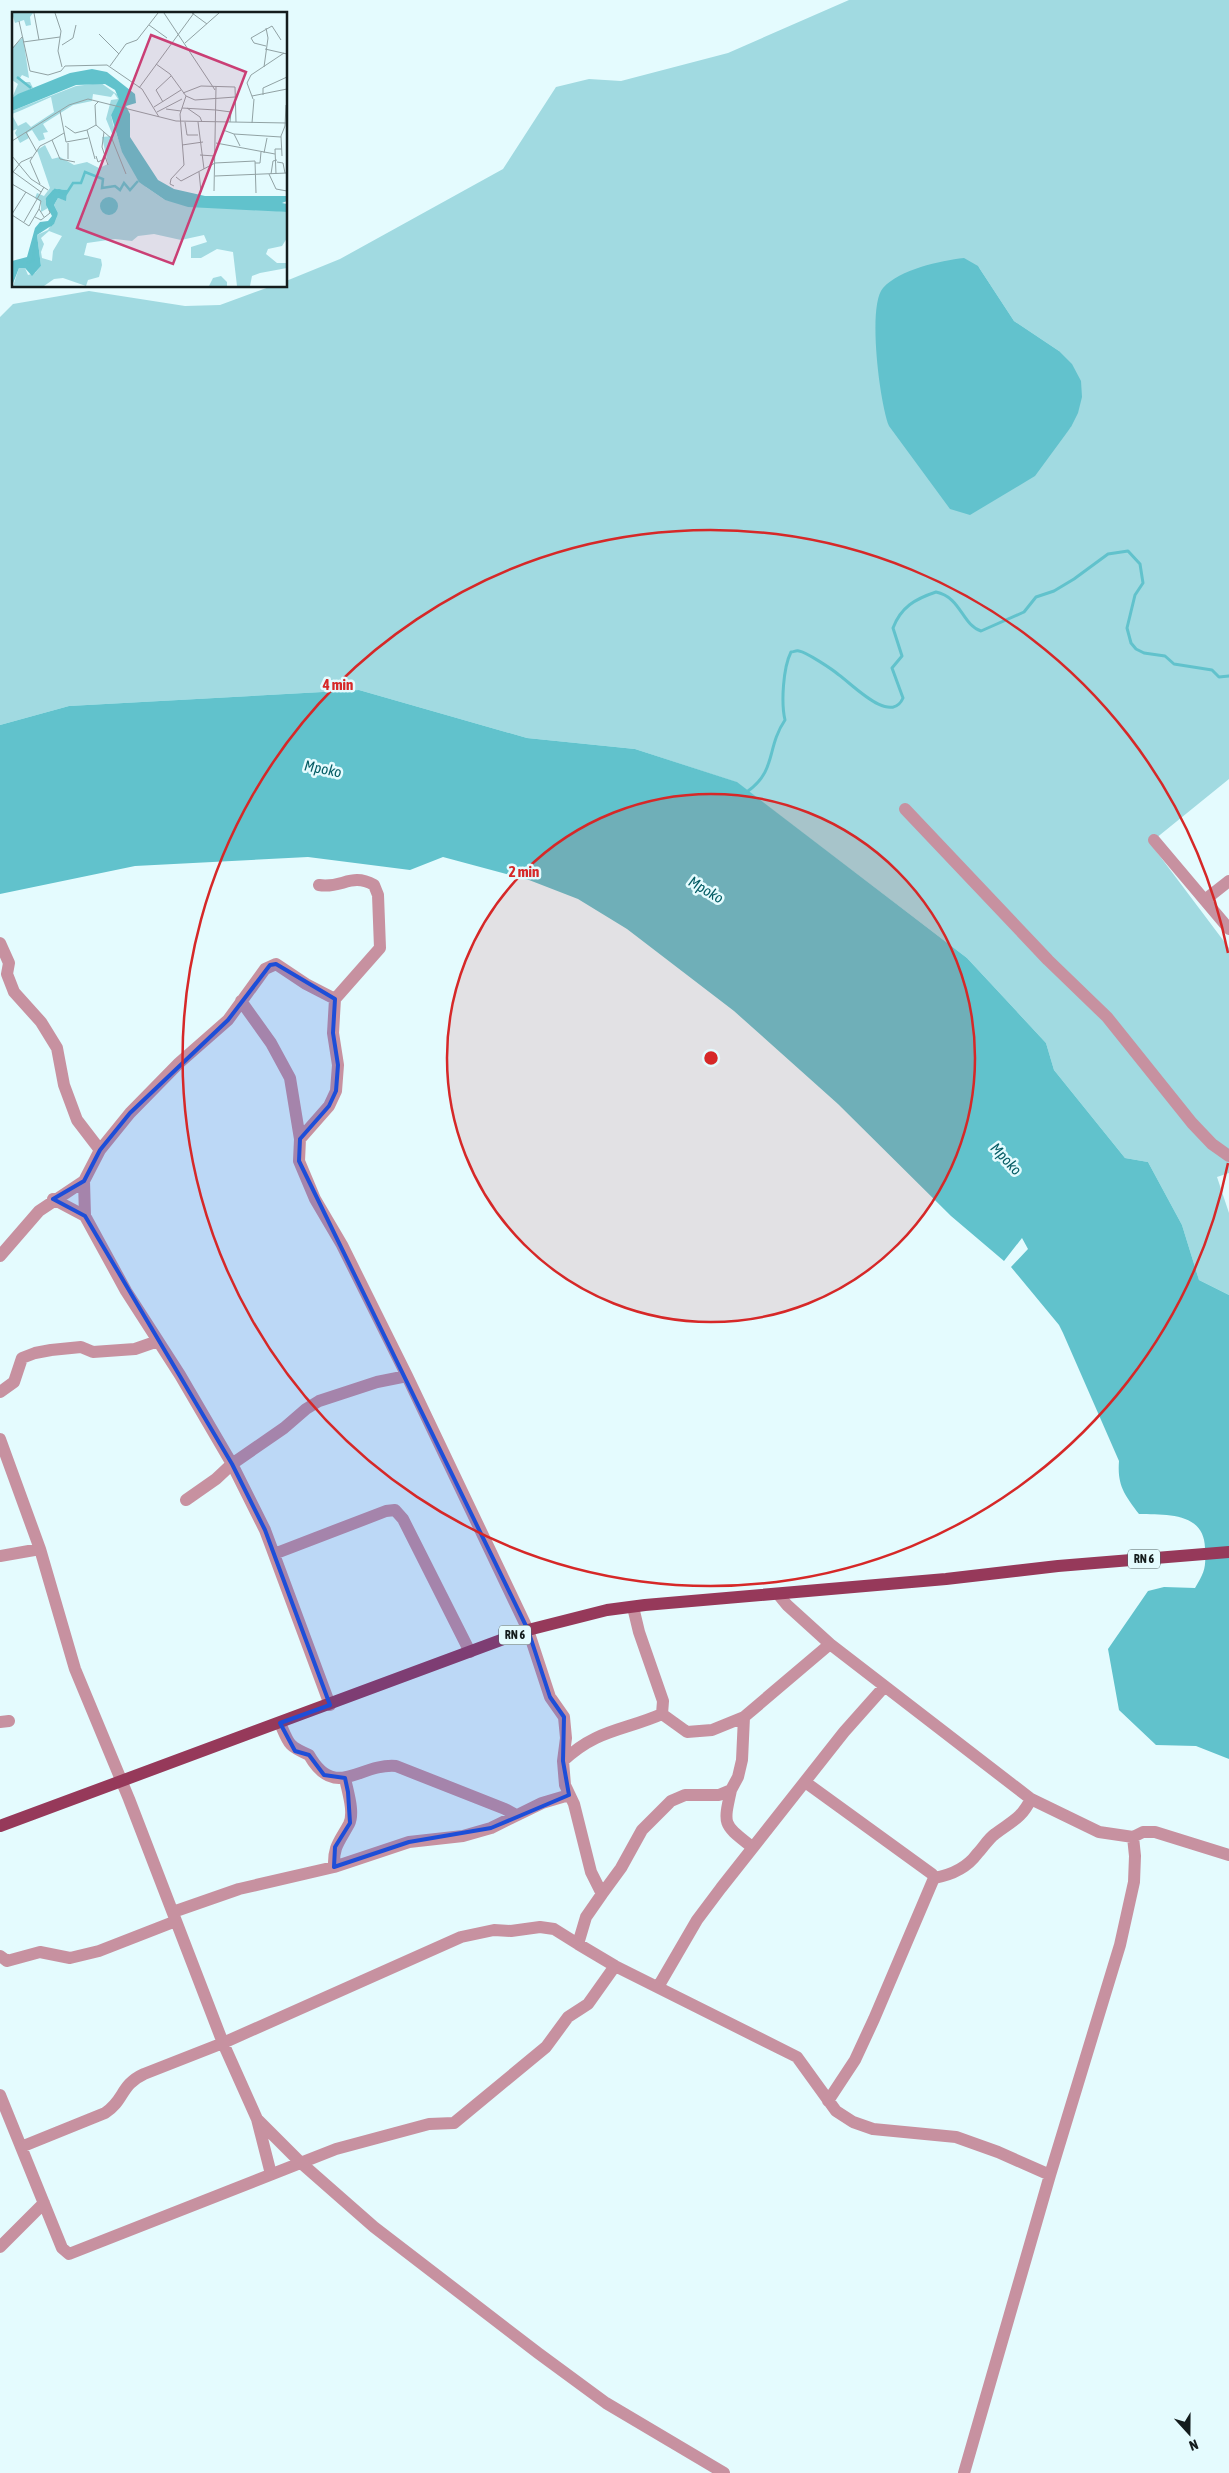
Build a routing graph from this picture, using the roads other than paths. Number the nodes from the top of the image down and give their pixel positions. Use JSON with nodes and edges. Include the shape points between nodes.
{"nodes":[{"id":1,"x":905,"y":809,"type":"dead end"},
{"id":2,"x":1154,"y":840,"type":"dead end"},
{"id":3,"x":1229,"y":881,"type":"edge"},
{"id":4,"x":318,"y":884,"type":"dead end"},
{"id":5,"x":1206,"y":899,"type":"junction"},
{"id":6,"x":1229,"y":929,"type":"edge"},
{"id":7,"x":0,"y":943,"type":"edge"},
{"id":8,"x":335,"y":999,"type":"junction"},
{"id":9,"x":241,"y":1001,"type":"junction"},
{"id":10,"x":300,"y":1139,"type":"junction"},
{"id":11,"x":100,"y":1150,"type":"junction"},
{"id":12,"x":1229,"y":1156,"type":"edge"},
{"id":13,"x":84,"y":1181,"type":"junction"},
{"id":14,"x":53,"y":1199,"type":"junction"},
{"id":15,"x":85,"y":1216,"type":"junction"},
{"id":16,"x":0,"y":1256,"type":"edge"},
{"id":17,"x":158,"y":1341,"type":"junction"},
{"id":18,"x":406,"y":1376,"type":"junction"},
{"id":19,"x":0,"y":1392,"type":"edge"},
{"id":20,"x":0,"y":1439,"type":"edge"},
{"id":21,"x":232,"y":1464,"type":"junction"},
{"id":22,"x":186,"y":1500,"type":"dead end"},
{"id":23,"x":40,"y":1549,"type":"junction"},
{"id":24,"x":1229,"y":1552,"type":"edge"},
{"id":25,"x":274,"y":1554,"type":"junction"},
{"id":26,"x":0,"y":1556,"type":"edge"},
{"id":27,"x":778,"y":1594,"type":"junction"},
{"id":28,"x":633,"y":1606,"type":"junction"},
{"id":29,"x":528,"y":1630,"type":"junction"},
{"id":30,"x":830,"y":1644,"type":"junction"},
{"id":31,"x":470,"y":1652,"type":"junction"},
{"id":32,"x":884,"y":1687,"type":"junction"},
{"id":33,"x":330,"y":1705,"type":"junction"},
{"id":34,"x":662,"y":1714,"type":"junction"},
{"id":35,"x":744,"y":1717,"type":"junction"},
{"id":36,"x":280,"y":1723,"type":"junction"},
{"id":37,"x":563,"y":1761,"type":"junction"},
{"id":38,"x":345,"y":1778,"type":"junction"},
{"id":39,"x":120,"y":1782,"type":"junction"},
{"id":40,"x":805,"y":1782,"type":"junction"},
{"id":41,"x":731,"y":1790,"type":"junction"},
{"id":42,"x":568,"y":1795,"type":"junction"},
{"id":43,"x":1031,"y":1799,"type":"junction"},
{"id":44,"x":516,"y":1815,"type":"junction"},
{"id":45,"x":0,"y":1826,"type":"edge"},
{"id":46,"x":1132,"y":1837,"type":"junction"},
{"id":47,"x":752,"y":1847,"type":"junction"},
{"id":48,"x":1229,"y":1855,"type":"edge"},
{"id":49,"x":334,"y":1867,"type":"junction"},
{"id":50,"x":934,"y":1878,"type":"junction"},
{"id":51,"x":602,"y":1894,"type":"junction"},
{"id":52,"x":174,"y":1916,"type":"junction"},
{"id":53,"x":578,"y":1944,"type":"junction"},
{"id":54,"x":0,"y":1956,"type":"edge"},
{"id":55,"x":615,"y":1966,"type":"junction"},
{"id":56,"x":658,"y":1987,"type":"junction"},
{"id":57,"x":223,"y":2043,"type":"junction"},
{"id":58,"x":0,"y":2095,"type":"edge"},
{"id":59,"x":828,"y":2101,"type":"junction"},
{"id":60,"x":257,"y":2119,"type":"junction"},
{"id":61,"x":21,"y":2147,"type":"junction"},
{"id":62,"x":300,"y":2162,"type":"junction"},
{"id":63,"x":271,"y":2174,"type":"junction"},
{"id":64,"x":1050,"y":2175,"type":"junction"},
{"id":65,"x":44,"y":2202,"type":"junction"},
{"id":66,"x":0,"y":2247,"type":"edge"},
{"id":67,"x":724,"y":2473,"type":"edge"},
{"id":68,"x":964,"y":2473,"type":"edge"}],
"edges":[{"from":1,"to":12,"type":"street","via":[[1048,960],[1107,1017],[1192,1123]]},
{"from":2,"to":5,"type":"street"},
{"from":3,"to":5,"type":"street"},
{"from":4,"to":8,"type":"street","via":[[328,886],[363,879],[374,885],[378,895],[380,948]]},
{"from":5,"to":6,"type":"street"},
{"from":7,"to":11,"type":"street","via":[[9,963],[7,974],[14,992],[41,1022],[57,1048],[64,1085],[77,1120]]},
{"from":8,"to":9,"type":"street","via":[[276,964],[265,969]]},
{"from":8,"to":10,"type":"street","via":[[332,1033],[338,1065],[336,1091],[329,1106]]},
{"from":9,"to":10,"type":"street","via":[[271,1043],[290,1078]]},
{"from":9,"to":11,"type":"street","via":[[228,1020],[179,1063],[130,1113]]},
{"from":10,"to":18,"type":"street","via":[[299,1161],[315,1198],[342,1245]]},
{"from":11,"to":13,"type":"street"},
{"from":13,"to":14,"type":"street"},
{"from":13,"to":15,"type":"street"},
{"from":14,"to":15,"type":"street"},
{"from":14,"to":16,"type":"street"},
{"from":15,"to":17,"type":"street","via":[[126,1292]]},
{"from":17,"to":19,"type":"street","via":[[135,1349],[93,1352],[81,1347],[35,1353],[22,1358],[14,1382]]},
{"from":17,"to":21,"type":"street"},
{"from":18,"to":21,"type":"street","via":[[393,1377],[319,1401]]},
{"from":18,"to":29,"type":"street"},
{"from":20,"to":23,"type":"street"},
{"from":21,"to":22,"type":"street"},
{"from":21,"to":25,"type":"street"},
{"from":23,"to":26,"type":"street"},
{"from":23,"to":39,"type":"street","via":[[75,1669]]},
{"from":24,"to":27,"type":"main road","number":"RN 6"},
{"from":25,"to":31,"type":"street","via":[[395,1510],[403,1519]]},
{"from":25,"to":33,"type":"street"},
{"from":27,"to":28,"type":"main road","number":"RN 6"},
{"from":27,"to":30,"type":"street"},
{"from":28,"to":29,"type":"main road","number":"RN 6"},
{"from":28,"to":34,"type":"street","via":[[663,1701]]},
{"from":29,"to":31,"type":"main road","number":"RN 6"},
{"from":29,"to":37,"type":"street","via":[[550,1697],[564,1717]]},
{"from":30,"to":32,"type":"street"},
{"from":30,"to":35,"type":"street"},
{"from":31,"to":33,"type":"main road","number":"RN 6"},
{"from":32,"to":40,"type":"street"},
{"from":32,"to":43,"type":"street"},
{"from":33,"to":36,"type":"main road","number":"RN 6"},
{"from":34,"to":35,"type":"street","via":[[687,1732],[712,1730]]},
{"from":34,"to":37,"type":"street","via":[[592,1738]]},
{"from":35,"to":41,"type":"street","via":[[742,1760]]},
{"from":36,"to":38,"type":"street","via":[[295,1751],[309,1756],[324,1775]]},
{"from":36,"to":39,"type":"main road","number":"RN 6"},
{"from":37,"to":42,"type":"street"},
{"from":38,"to":44,"type":"street","via":[[384,1765],[396,1766]]},
{"from":38,"to":49,"type":"street","via":[[350,1823],[335,1847]]},
{"from":39,"to":45,"type":"main road","number":"RN 6"},
{"from":39,"to":52,"type":"street"},
{"from":40,"to":47,"type":"street"},
{"from":40,"to":50,"type":"street"},
{"from":41,"to":47,"type":"street","via":[[725,1819],[730,1829]]},
{"from":41,"to":51,"type":"street","via":[[719,1795],[685,1795],[671,1801],[642,1830]]},
{"from":42,"to":44,"type":"street"},
{"from":42,"to":51,"type":"street","via":[[574,1804],[585,1854]]},
{"from":43,"to":46,"type":"street","via":[[1099,1832]]},
{"from":43,"to":50,"type":"street","via":[[1010,1826],[995,1834],[962,1868]]},
{"from":44,"to":49,"type":"street","via":[[491,1828],[463,1836],[409,1842]]},
{"from":46,"to":48,"type":"street","via":[[1143,1832],[1155,1832]]},
{"from":46,"to":64,"type":"street","via":[[1134,1882],[1120,1945]]},
{"from":47,"to":56,"type":"street","via":[[697,1920]]},
{"from":49,"to":52,"type":"street","via":[[239,1889]]},
{"from":50,"to":59,"type":"street","via":[[855,2060]]},
{"from":51,"to":53,"type":"street","via":[[586,1916]]},
{"from":52,"to":54,"type":"street","via":[[99,1951],[70,1958],[40,1952],[7,1961]]},
{"from":52,"to":57,"type":"street"},
{"from":53,"to":55,"type":"street"},
{"from":53,"to":57,"type":"street","via":[[554,1928],[540,1927],[494,1930],[460,1937]]},
{"from":55,"to":56,"type":"street"},
{"from":55,"to":62,"type":"street","via":[[588,2004],[568,2017],[546,2047],[454,2123],[429,2124]]},
{"from":56,"to":59,"type":"street","via":[[797,2057]]},
{"from":57,"to":60,"type":"street"},
{"from":57,"to":61,"type":"street","via":[[131,2080],[116,2106],[105,2114]]},
{"from":58,"to":61,"type":"street"},
{"from":59,"to":64,"type":"street","via":[[836,2111],[853,2122],[873,2129],[956,2137]]},
{"from":60,"to":62,"type":"street"},
{"from":60,"to":63,"type":"street"},
{"from":61,"to":65,"type":"street"},
{"from":62,"to":63,"type":"street"},
{"from":62,"to":67,"type":"street","via":[[374,2226],[538,2354],[606,2403]]},
{"from":63,"to":65,"type":"street","via":[[69,2254],[62,2248]]},
{"from":64,"to":68,"type":"street"},
{"from":65,"to":66,"type":"street"}]}
